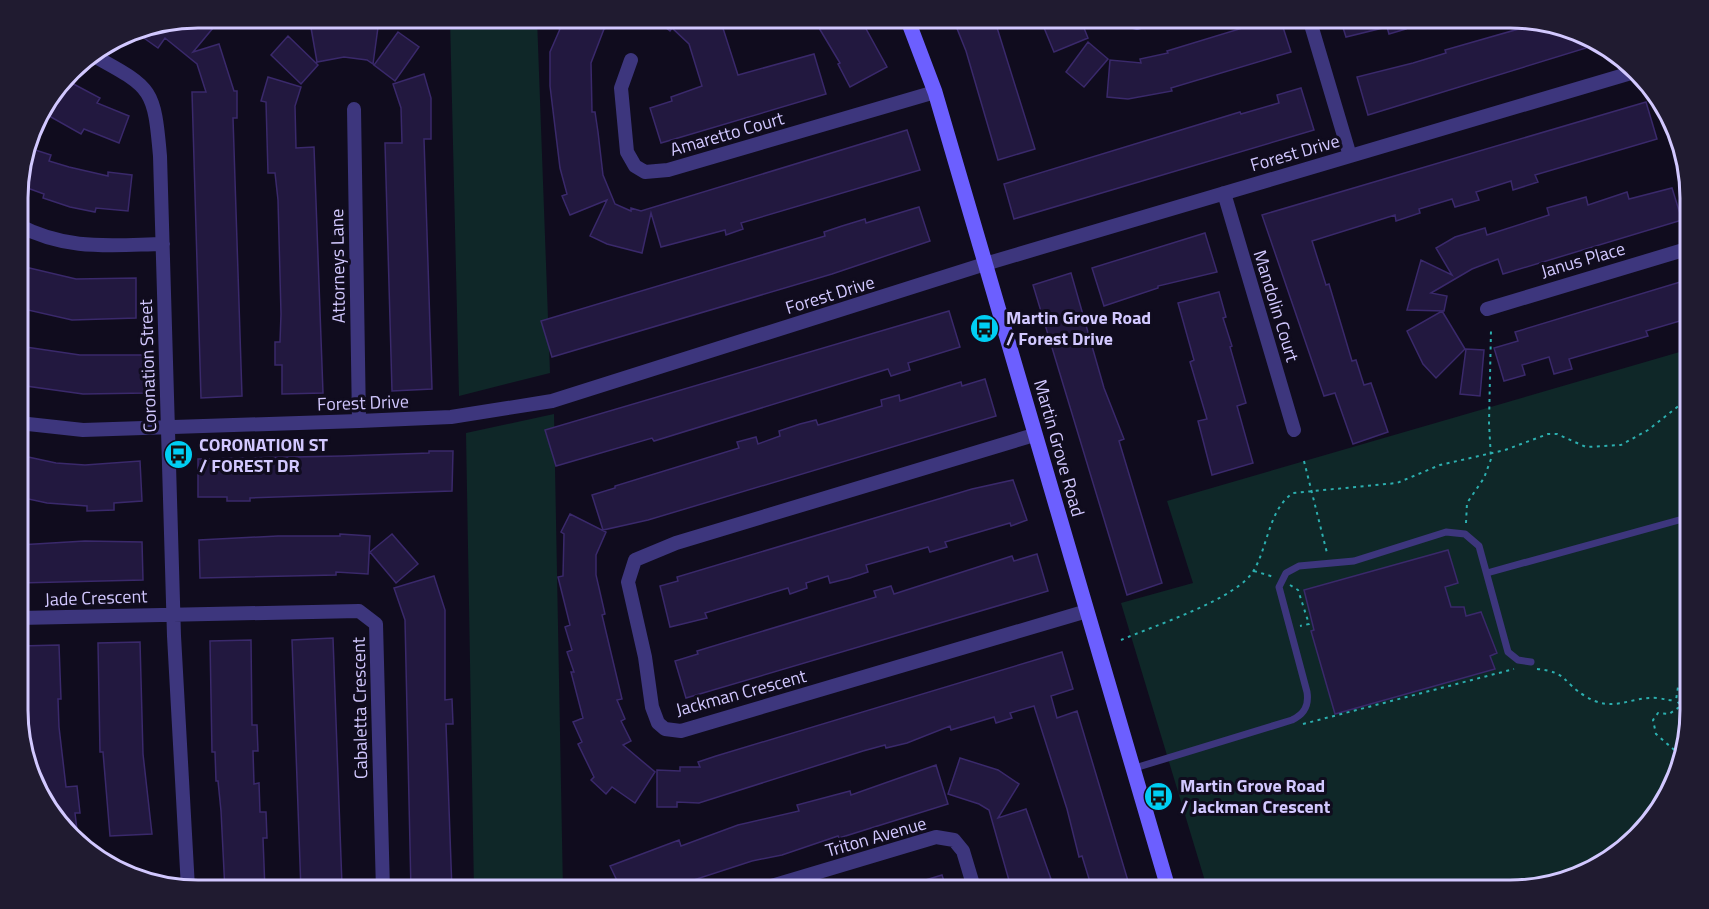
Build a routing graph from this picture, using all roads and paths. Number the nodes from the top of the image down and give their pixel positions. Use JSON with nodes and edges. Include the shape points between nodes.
{"nodes":[{"id":1,"x":911,"y":29,"type":"edge"},
{"id":2,"x":1312,"y":29,"type":"edge"},
{"id":3,"x":100,"y":60,"type":"edge"},
{"id":4,"x":631,"y":60,"type":"dead end"},
{"id":5,"x":1627,"y":74,"type":"edge"},
{"id":6,"x":935,"y":92,"type":"junction"},
{"id":7,"x":354,"y":109,"type":"dead end"},
{"id":8,"x":1350,"y":156,"type":"junction"},
{"id":9,"x":1224,"y":193,"type":"junction"},
{"id":10,"x":29,"y":230,"type":"edge"},
{"id":11,"x":163,"y":244,"type":"junction"},
{"id":12,"x":1680,"y":251,"type":"edge"},
{"id":13,"x":985,"y":264,"type":"junction"},
{"id":14,"x":1487,"y":309,"type":"dead end"},
{"id":15,"x":1491,"y":330,"type":"dead end"},
{"id":16,"x":1680,"y":406,"type":"edge"},
{"id":17,"x":359,"y":421,"type":"junction"},
{"id":18,"x":29,"y":424,"type":"edge"},
{"id":19,"x":168,"y":428,"type":"junction"},
{"id":20,"x":1294,"y":430,"type":"dead end"},
{"id":21,"x":1034,"y":435,"type":"junction"},
{"id":22,"x":1490,"y":454,"type":"junction"},
{"id":23,"x":1304,"y":461,"type":"dead end"},
{"id":24,"x":1312,"y":493,"type":"junction"},
{"id":25,"x":1680,"y":520,"type":"edge"},
{"id":26,"x":1465,"y":534,"type":"junction"},
{"id":27,"x":1329,"y":564,"type":"junction"},
{"id":28,"x":1487,"y":573,"type":"junction"},
{"id":29,"x":1087,"y":611,"type":"junction"},
{"id":30,"x":174,"y":614,"type":"junction"},
{"id":31,"x":29,"y":618,"type":"edge"},
{"id":32,"x":1121,"y":640,"type":"dead end"},
{"id":33,"x":1529,"y":664,"type":"junction"},
{"id":34,"x":1680,"y":684,"type":"edge"},
{"id":35,"x":1676,"y":700,"type":"junction"},
{"id":36,"x":1680,"y":705,"type":"edge"},
{"id":37,"x":1680,"y":707,"type":"edge"},
{"id":38,"x":1292,"y":720,"type":"junction"},
{"id":39,"x":1675,"y":751,"type":"edge"},
{"id":40,"x":1135,"y":768,"type":"junction"},
{"id":41,"x":188,"y":879,"type":"edge"},
{"id":42,"x":382,"y":880,"type":"edge"},
{"id":43,"x":792,"y":880,"type":"edge"},
{"id":44,"x":972,"y":880,"type":"edge"},
{"id":45,"x":1166,"y":880,"type":"edge"}],
"edges":[{"from":1,"to":6,"type":"street","name":"Martin Grove Road"},
{"from":2,"to":8,"type":"street"},
{"from":3,"to":11,"type":"street","name":"Coronation Street","via":[[136,81],[153,100],[160,156]]},
{"from":4,"to":6,"type":"street","name":"Amaretto Court","via":[[621,88],[627,152],[634,166],[645,172],[669,170]]},
{"from":5,"to":8,"type":"street","name":"Forest Drive"},
{"from":6,"to":13,"type":"street","name":"Martin Grove Road"},
{"from":7,"to":17,"type":"street","name":"Attorneys Lane"},
{"from":8,"to":9,"type":"street","name":"Forest Drive"},
{"from":9,"to":13,"type":"street","name":"Forest Drive"},
{"from":9,"to":20,"type":"street","name":"Mandolin Court"},
{"from":10,"to":11,"type":"street","via":[[64,243],[89,246]]},
{"from":11,"to":19,"type":"street","name":"Coronation Street"},
{"from":12,"to":14,"type":"street","name":"Janus Place"},
{"from":13,"to":17,"type":"street","name":"Forest Drive","via":[[552,401],[451,417]]},
{"from":13,"to":21,"type":"street","name":"Martin Grove Road"},
{"from":15,"to":22,"type":"path"},
{"from":16,"to":22,"type":"path","via":[[1622,445],[1586,447],[1548,434]]},
{"from":17,"to":19,"type":"street","name":"Forest Drive"},
{"from":18,"to":19,"type":"street","name":"Forest Drive","via":[[67,430]]},
{"from":19,"to":30,"type":"street","name":"Coronation Street"},
{"from":21,"to":29,"type":"street","name":"Martin Grove Road"},
{"from":21,"to":29,"type":"street","name":"Jackman Crescent","via":[[676,543],[634,560],[628,582],[652,707],[665,729],[681,731]]},
{"from":22,"to":24,"type":"path","via":[[1440,465],[1397,483]]},
{"from":22,"to":26,"type":"path","via":[[1489,467],[1467,503]]},
{"from":23,"to":24,"type":"path"},
{"from":24,"to":27,"type":"path"},
{"from":24,"to":32,"type":"path","via":[[1299,491],[1284,501],[1254,571],[1242,584],[1201,607]]},
{"from":25,"to":28,"type":"lane"},
{"from":26,"to":27,"type":"lane","via":[[1446,532],[1354,561]]},
{"from":26,"to":28,"type":"lane","via":[[1479,546]]},
{"from":27,"to":38,"type":"lane","via":[[1292,569],[1279,587],[1308,699],[1304,712]]},
{"from":28,"to":33,"type":"lane","via":[[1508,652]]},
{"from":29,"to":40,"type":"street","name":"Martin Grove Road"},
{"from":30,"to":31,"type":"street","name":"Jade Crescent"},
{"from":30,"to":41,"type":"street","name":"Coronation Street"},
{"from":30,"to":42,"type":"street","name":"Cabaletta Crescent","via":[[359,610],[376,624]]},
{"from":33,"to":35,"type":"path","via":[[1555,671],[1583,695],[1611,706],[1658,698]]},
{"from":33,"to":38,"type":"path","via":[[1306,725]]},
{"from":34,"to":35,"type":"path"},
{"from":35,"to":36,"type":"path"},
{"from":37,"to":39,"type":"path","via":[[1669,714],[1658,712],[1653,720],[1656,734]]},
{"from":38,"to":40,"type":"lane"},
{"from":40,"to":45,"type":"street","name":"Martin Grove Road"},
{"from":43,"to":44,"type":"street","name":"Triton Avenue","via":[[936,837],[954,840],[963,851]]}]}
